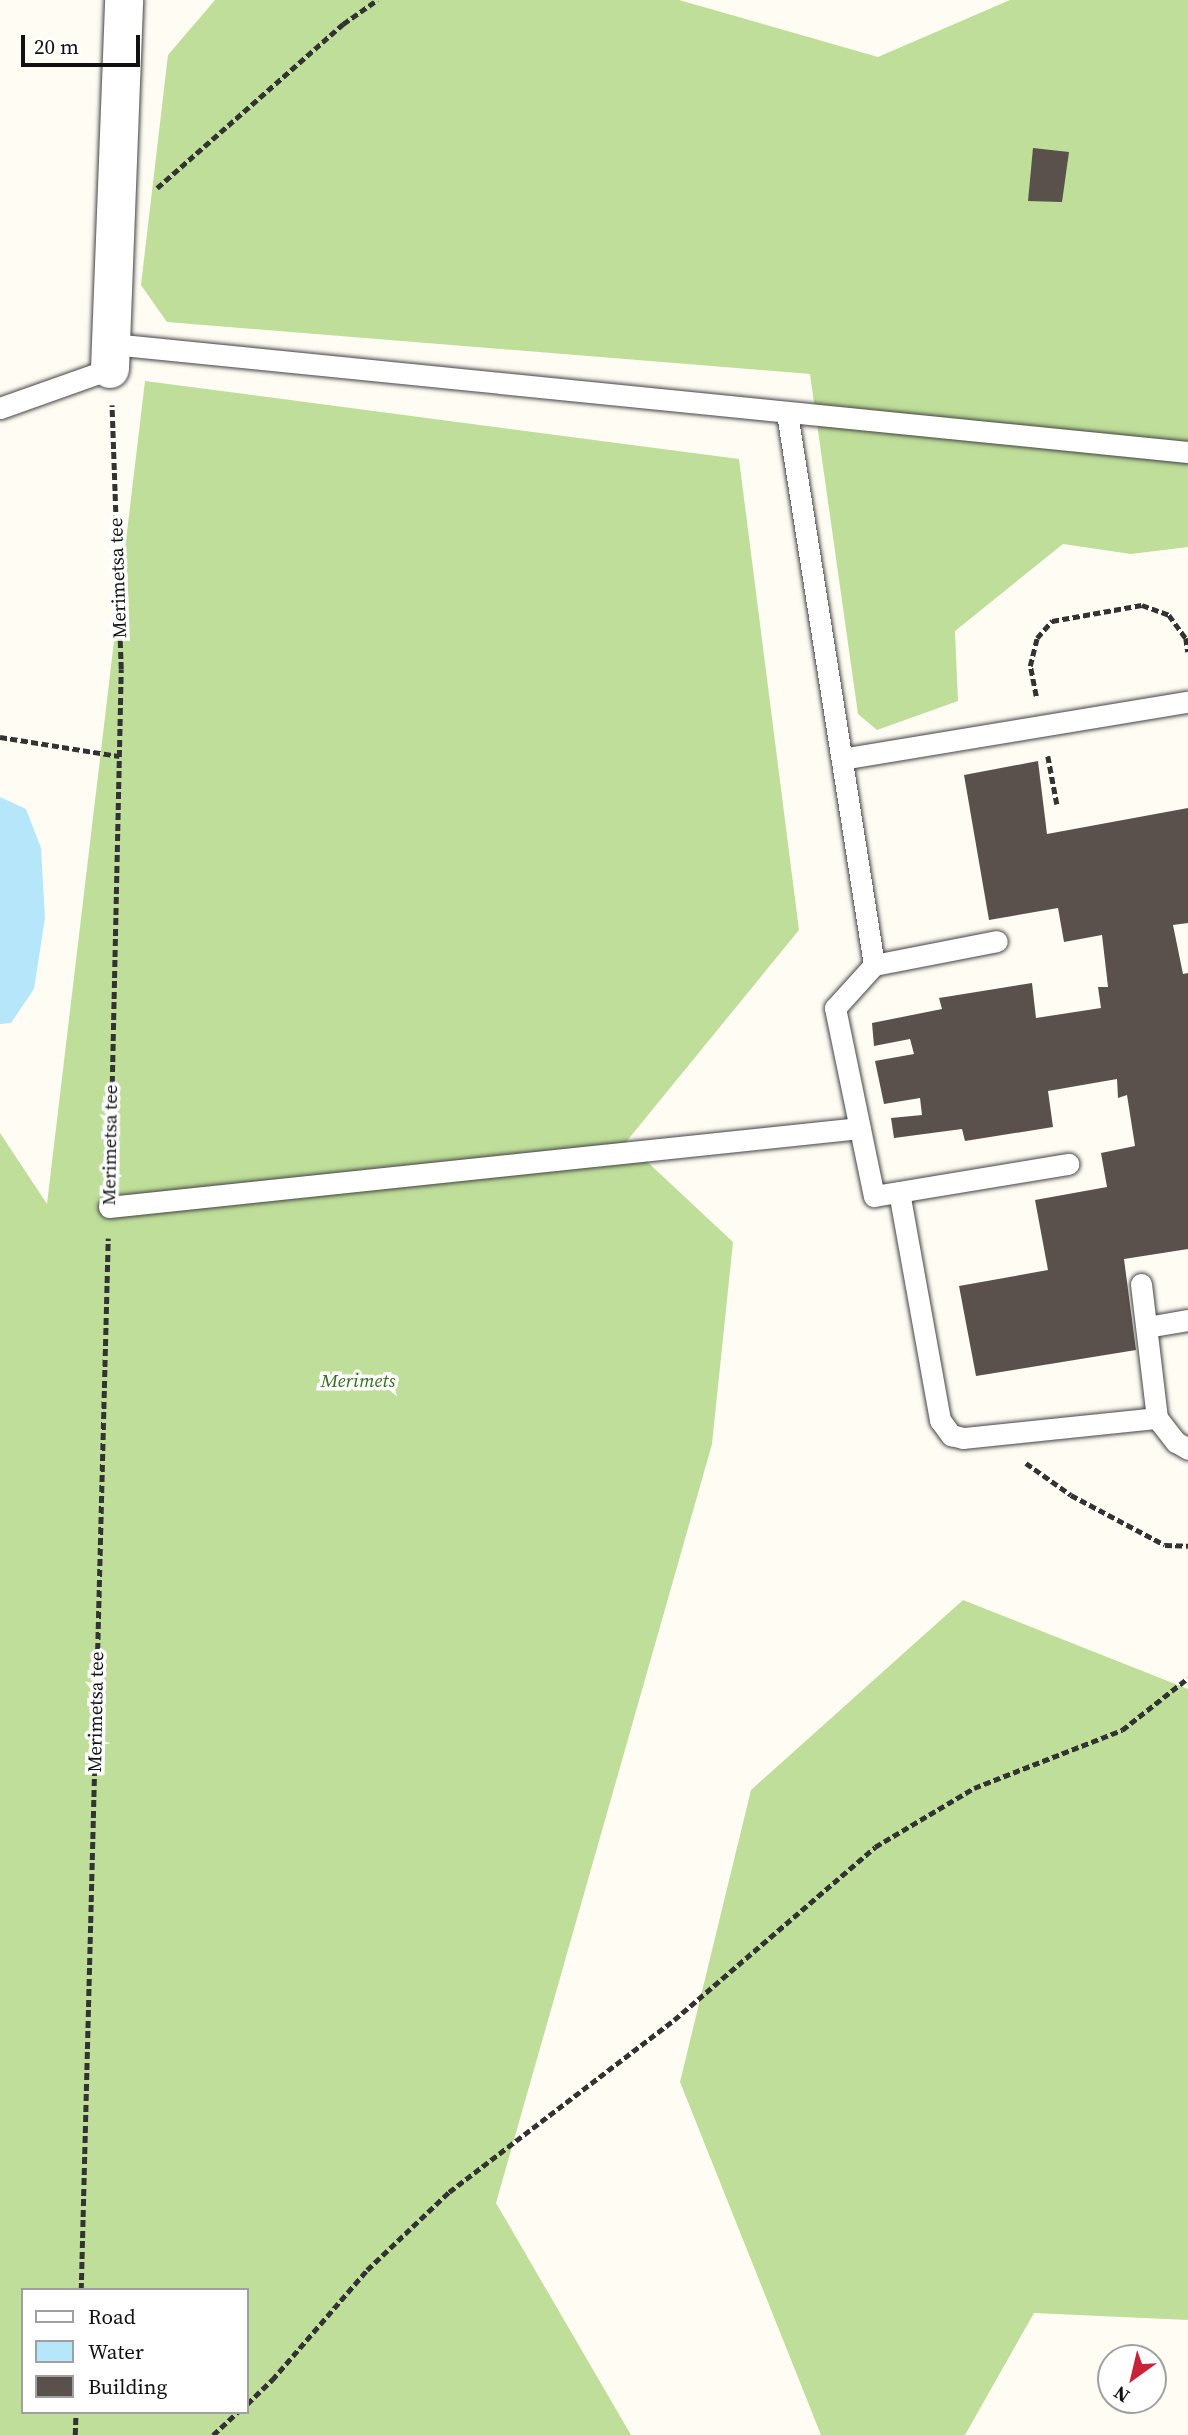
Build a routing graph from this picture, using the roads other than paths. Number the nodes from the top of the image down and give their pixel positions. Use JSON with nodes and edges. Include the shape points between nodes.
{"nodes":[{"id":1,"x":124,"y":0,"type":"edge"},
{"id":2,"x":111,"y":357,"type":"junction"},
{"id":3,"x":0,"y":408,"type":"edge"},
{"id":4,"x":787,"y":413,"type":"junction"},
{"id":5,"x":1188,"y":452,"type":"edge"},
{"id":6,"x":1188,"y":702,"type":"edge"},
{"id":7,"x":842,"y":759,"type":"junction"},
{"id":8,"x":997,"y":941,"type":"dead end"},
{"id":9,"x":874,"y":965,"type":"junction"},
{"id":10,"x":860,"y":1128,"type":"junction"},
{"id":11,"x":1068,"y":1164,"type":"dead end"},
{"id":12,"x":899,"y":1192,"type":"junction"},
{"id":13,"x":109,"y":1207,"type":"road end"},
{"id":14,"x":1141,"y":1284,"type":"dead end"},
{"id":15,"x":1188,"y":1320,"type":"edge"},
{"id":16,"x":1147,"y":1327,"type":"junction"},
{"id":17,"x":1157,"y":1418,"type":"junction"},
{"id":18,"x":1188,"y":1449,"type":"edge"}],
"edges":[{"from":1,"to":2,"type":"street"},
{"from":2,"to":3,"type":"lane"},
{"from":2,"to":4,"type":"lane"},
{"from":4,"to":5,"type":"lane"},
{"from":4,"to":7,"type":"lane"},
{"from":6,"to":7,"type":"lane"},
{"from":7,"to":9,"type":"lane"},
{"from":8,"to":9,"type":"lane"},
{"from":9,"to":10,"type":"lane","via":[[835,1008]]},
{"from":10,"to":12,"type":"lane","via":[[874,1196]]},
{"from":10,"to":13,"type":"lane"},
{"from":11,"to":12,"type":"lane"},
{"from":12,"to":17,"type":"lane","via":[[940,1420],[951,1436]]},
{"from":14,"to":16,"type":"lane"},
{"from":15,"to":16,"type":"lane"},
{"from":16,"to":17,"type":"lane"},
{"from":17,"to":18,"type":"lane","via":[[1176,1442]]}]}
